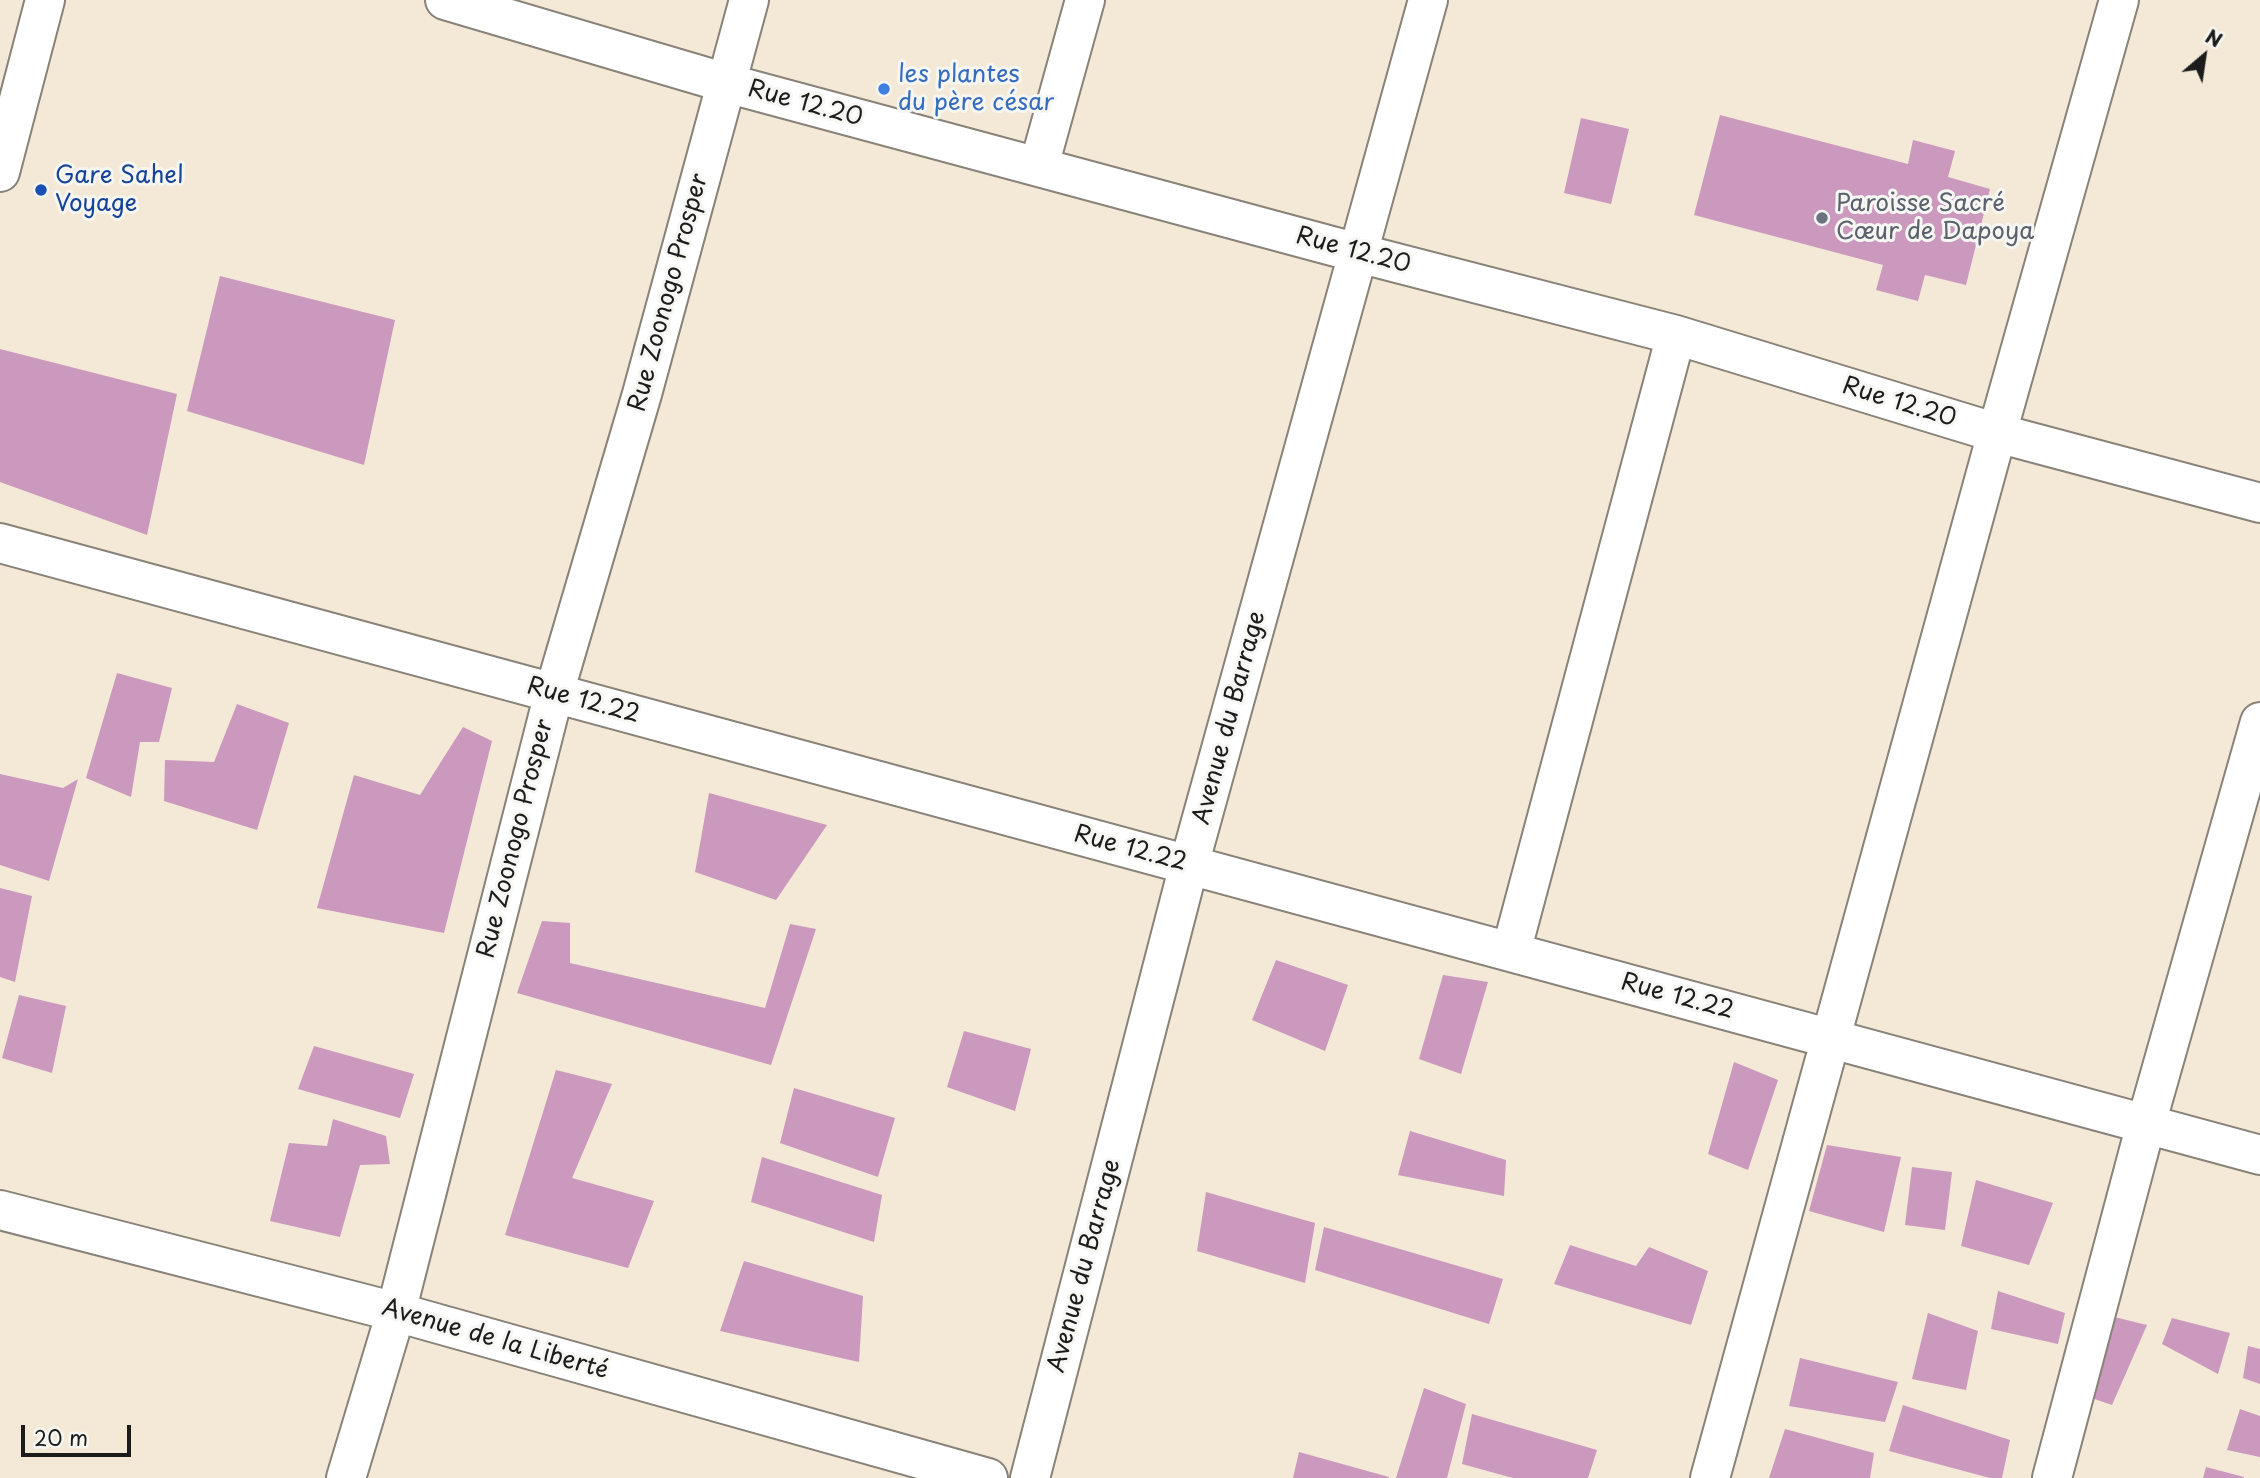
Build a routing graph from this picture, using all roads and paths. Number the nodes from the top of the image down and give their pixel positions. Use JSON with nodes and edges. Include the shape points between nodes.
{"nodes":[{"id":1,"x":45,"y":0,"type":"edge"},
{"id":2,"x":444,"y":0,"type":"edge"},
{"id":3,"x":749,"y":0,"type":"edge"},
{"id":4,"x":1085,"y":0,"type":"edge"},
{"id":5,"x":1428,"y":0,"type":"edge"},
{"id":6,"x":2119,"y":0,"type":"edge"},
{"id":7,"x":726,"y":83,"type":"junction"},
{"id":8,"x":1039,"y":166,"type":"junction"},
{"id":9,"x":0,"y":172,"type":"edge"},
{"id":10,"x":1358,"y":253,"type":"junction"},
{"id":11,"x":1676,"y":335,"type":"junction"},
{"id":12,"x":1997,"y":433,"type":"junction"},
{"id":13,"x":2260,"y":503,"type":"edge"},
{"id":14,"x":0,"y":543,"type":"edge"},
{"id":15,"x":554,"y":693,"type":"junction"},
{"id":16,"x":2260,"y":722,"type":"edge"},
{"id":17,"x":1189,"y":865,"type":"junction"},
{"id":18,"x":1511,"y":952,"type":"junction"},
{"id":19,"x":1830,"y":1038,"type":"junction"},
{"id":20,"x":2146,"y":1124,"type":"junction"},
{"id":21,"x":2260,"y":1155,"type":"edge"},
{"id":22,"x":0,"y":1210,"type":"edge"},
{"id":23,"x":396,"y":1312,"type":"junction"},
{"id":24,"x":346,"y":1478,"type":"edge"},
{"id":25,"x":988,"y":1478,"type":"edge"},
{"id":26,"x":1030,"y":1478,"type":"edge"},
{"id":27,"x":1710,"y":1478,"type":"edge"},
{"id":28,"x":2052,"y":1478,"type":"edge"}],
"edges":[{"from":1,"to":9,"type":"street"},
{"from":2,"to":7,"type":"street","name":"Rue 12.20"},
{"from":3,"to":7,"type":"street","name":"Rue Zoonogo Prosper"},
{"from":4,"to":8,"type":"street"},
{"from":5,"to":10,"type":"street","name":"Avenue du Barrage"},
{"from":6,"to":12,"type":"street"},
{"from":7,"to":8,"type":"street","name":"Rue 12.20"},
{"from":7,"to":15,"type":"street","name":"Rue Zoonogo Prosper","via":[[642,394]]},
{"from":8,"to":10,"type":"street","name":"Rue 12.20"},
{"from":10,"to":11,"type":"street","name":"Rue 12.20"},
{"from":10,"to":17,"type":"street","name":"Avenue du Barrage"},
{"from":11,"to":12,"type":"street","name":"Rue 12.20"},
{"from":11,"to":18,"type":"street"},
{"from":12,"to":13,"type":"street","name":"Rue 12.20"},
{"from":12,"to":19,"type":"street"},
{"from":14,"to":15,"type":"street","name":"Rue 12.22"},
{"from":15,"to":17,"type":"street","name":"Rue 12.22"},
{"from":15,"to":23,"type":"street","name":"Rue Zoonogo Prosper"},
{"from":16,"to":20,"type":"street"},
{"from":17,"to":18,"type":"street","name":"Rue 12.22"},
{"from":17,"to":26,"type":"street","name":"Avenue du Barrage"},
{"from":18,"to":19,"type":"street","name":"Rue 12.22"},
{"from":19,"to":20,"type":"street","name":"Rue 12.22"},
{"from":19,"to":27,"type":"street"},
{"from":20,"to":21,"type":"street","name":"Rue 12.22"},
{"from":20,"to":28,"type":"street"},
{"from":22,"to":23,"type":"street","name":"Avenue de la Liberté"},
{"from":23,"to":24,"type":"street","name":"Rue Zoonogo Prosper"},
{"from":23,"to":25,"type":"street","name":"Avenue de la Liberté"}]}
